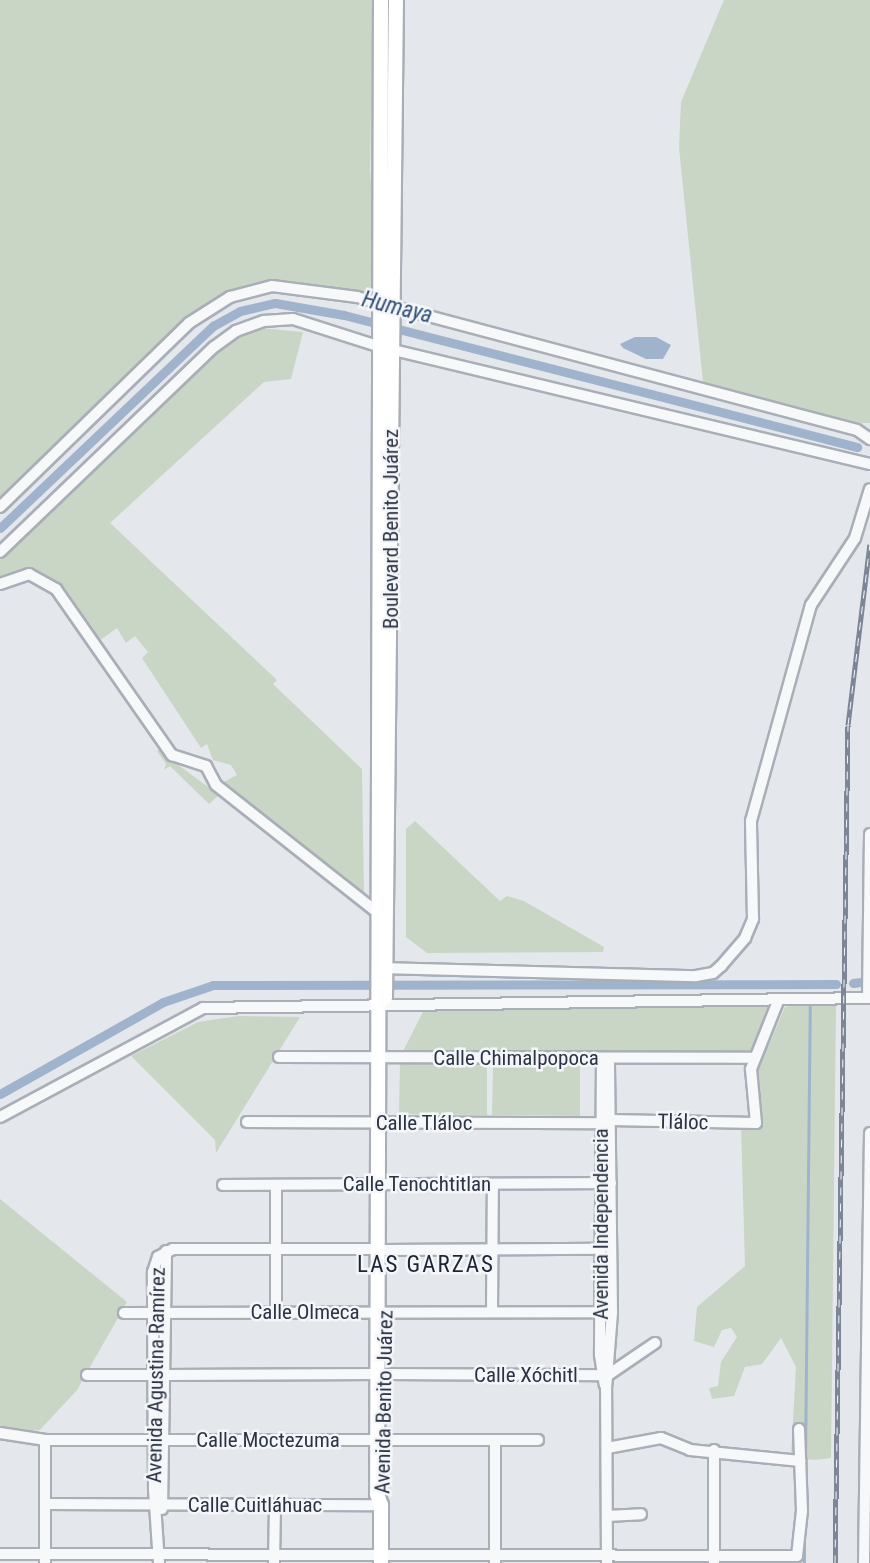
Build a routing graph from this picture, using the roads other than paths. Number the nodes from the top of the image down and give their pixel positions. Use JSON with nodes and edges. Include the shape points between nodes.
{"nodes":[{"id":1,"x":381,"y":0,"type":"edge"},
{"id":2,"x":396,"y":0,"type":"edge"},
{"id":3,"x":385,"y":306,"type":"junction"},
{"id":4,"x":386,"y":342,"type":"junction"},
{"id":5,"x":857,"y":430,"type":"junction"},
{"id":6,"x":870,"y":431,"type":"edge"},
{"id":7,"x":870,"y":439,"type":"edge"},
{"id":8,"x":870,"y":466,"type":"edge"},
{"id":9,"x":870,"y":489,"type":"edge"},
{"id":10,"x":0,"y":507,"type":"edge"},
{"id":11,"x":0,"y":552,"type":"edge"},
{"id":12,"x":0,"y":584,"type":"edge"},
{"id":13,"x":870,"y":834,"type":"edge"},
{"id":14,"x":378,"y":913,"type":"junction"},
{"id":15,"x":382,"y":972,"type":"junction"},
{"id":16,"x":869,"y":998,"type":"edge"},
{"id":17,"x":381,"y":1000,"type":"junction"},
{"id":18,"x":778,"y":1001,"type":"junction"},
{"id":19,"x":279,"y":1057,"type":"dead end"},
{"id":20,"x":382,"y":1057,"type":"junction"},
{"id":21,"x":606,"y":1058,"type":"junction"},
{"id":22,"x":754,"y":1058,"type":"junction"},
{"id":23,"x":0,"y":1117,"type":"edge"},
{"id":24,"x":247,"y":1122,"type":"dead end"},
{"id":25,"x":382,"y":1122,"type":"junction"},
{"id":26,"x":606,"y":1122,"type":"junction"},
{"id":27,"x":870,"y":1133,"type":"edge"},
{"id":28,"x":606,"y":1183,"type":"junction"},
{"id":29,"x":382,"y":1184,"type":"junction"},
{"id":30,"x":493,"y":1184,"type":"junction"},
{"id":31,"x":223,"y":1185,"type":"dead end"},
{"id":32,"x":276,"y":1185,"type":"junction"},
{"id":33,"x":276,"y":1250,"type":"junction"},
{"id":34,"x":382,"y":1250,"type":"junction"},
{"id":35,"x":493,"y":1250,"type":"junction"},
{"id":36,"x":601,"y":1250,"type":"junction"},
{"id":37,"x":166,"y":1251,"type":"junction"},
{"id":38,"x":124,"y":1312,"type":"dead end"},
{"id":39,"x":154,"y":1312,"type":"junction"},
{"id":40,"x":166,"y":1312,"type":"junction"},
{"id":41,"x":382,"y":1312,"type":"junction"},
{"id":42,"x":492,"y":1312,"type":"junction"},
{"id":43,"x":600,"y":1312,"type":"junction"},
{"id":44,"x":612,"y":1312,"type":"junction"},
{"id":45,"x":276,"y":1313,"type":"junction"},
{"id":46,"x":655,"y":1343,"type":"dead end"},
{"id":47,"x":154,"y":1374,"type":"junction"},
{"id":48,"x":381,"y":1374,"type":"junction"},
{"id":49,"x":87,"y":1375,"type":"dead end"},
{"id":50,"x":166,"y":1375,"type":"junction"},
{"id":51,"x":606,"y":1375,"type":"junction"},
{"id":52,"x":864,"y":1407,"type":"junction"},
{"id":53,"x":870,"y":1420,"type":"edge"},
{"id":54,"x":799,"y":1429,"type":"dead end"},
{"id":55,"x":0,"y":1433,"type":"edge"},
{"id":56,"x":45,"y":1440,"type":"junction"},
{"id":57,"x":154,"y":1440,"type":"junction"},
{"id":58,"x":166,"y":1440,"type":"junction"},
{"id":59,"x":381,"y":1440,"type":"junction"},
{"id":60,"x":495,"y":1440,"type":"junction"},
{"id":61,"x":538,"y":1440,"type":"dead end"},
{"id":62,"x":607,"y":1448,"type":"junction"},
{"id":63,"x":714,"y":1450,"type":"junction"},
{"id":64,"x":800,"y":1461,"type":"junction"},
{"id":65,"x":45,"y":1504,"type":"junction"},
{"id":66,"x":160,"y":1504,"type":"junction"},
{"id":67,"x":275,"y":1505,"type":"junction"},
{"id":68,"x":381,"y":1506,"type":"junction"},
{"id":69,"x":641,"y":1514,"type":"dead end"},
{"id":70,"x":607,"y":1516,"type":"junction"},
{"id":71,"x":0,"y":1553,"type":"edge"},
{"id":72,"x":45,"y":1558,"type":"edge"},
{"id":73,"x":159,"y":1558,"type":"edge"},
{"id":74,"x":274,"y":1558,"type":"edge"},
{"id":75,"x":381,"y":1559,"type":"edge"},
{"id":76,"x":495,"y":1559,"type":"edge"},
{"id":77,"x":607,"y":1559,"type":"edge"},
{"id":78,"x":714,"y":1559,"type":"edge"},
{"id":79,"x":864,"y":1563,"type":"edge"}],
"edges":[{"from":1,"to":3,"type":"street","name":"Boulevard Benito Juárez"},
{"from":2,"to":3,"type":"street","name":"Boulevard Benito Juárez"},
{"from":3,"to":4,"type":"street","name":"Boulevard Benito Juárez"},
{"from":3,"to":5,"type":"street"},
{"from":3,"to":10,"type":"street","via":[[282,286],[230,298],[189,323]]},
{"from":4,"to":8,"type":"street"},
{"from":4,"to":11,"type":"street","via":[[292,319],[264,321],[236,331]]},
{"from":4,"to":14,"type":"street","name":"Boulevard Benito Juárez"},
{"from":4,"to":15,"type":"street","name":"Boulevard Benito Juárez"},
{"from":5,"to":6,"type":"street"},
{"from":5,"to":7,"type":"street"},
{"from":9,"to":15,"type":"street","via":[[855,538],[810,605],[751,821],[753,919],[745,938],[721,966],[696,976]]},
{"from":12,"to":14,"type":"street","via":[[29,574],[57,589],[172,755],[206,766],[216,785]]},
{"from":13,"to":16,"type":"street"},
{"from":14,"to":15,"type":"street","name":"Boulevard Benito Juárez"},
{"from":15,"to":17,"type":"street","name":"Boulevard Benito Juárez"},
{"from":16,"to":18,"type":"street"},
{"from":17,"to":18,"type":"street"},
{"from":17,"to":20,"type":"street","name":"Boulevard Benito Juárez"},
{"from":17,"to":23,"type":"street","via":[[195,1010]]},
{"from":18,"to":22,"type":"street"},
{"from":19,"to":20,"type":"street","name":"Calle Chimalpopoca"},
{"from":20,"to":21,"type":"street","name":"Calle Chimalpopoca"},
{"from":20,"to":25,"type":"street","name":"Avenida Benito Juárez"},
{"from":21,"to":22,"type":"street","name":"Calle Chimalpopoca"},
{"from":21,"to":26,"type":"street","name":"Avenida Independencia"},
{"from":22,"to":26,"type":"street","name":"Tláloc","via":[[750,1079],[756,1123]]},
{"from":24,"to":25,"type":"street","name":"Calle Tláloc"},
{"from":25,"to":26,"type":"street","name":"Calle Tláloc"},
{"from":25,"to":29,"type":"street","name":"Avenida Benito Juárez"},
{"from":26,"to":28,"type":"street","name":"Avenida Independencia"},
{"from":27,"to":52,"type":"street","via":[[866,1206],[870,1295],[864,1330]]},
{"from":28,"to":30,"type":"street","name":"Calle Tenochtitlan"},
{"from":28,"to":36,"type":"street","name":"Avenida Independencia"},
{"from":28,"to":44,"type":"street","name":"Avenida Independencia"},
{"from":29,"to":30,"type":"street","name":"Calle Tenochtitlan"},
{"from":29,"to":32,"type":"street","name":"Calle Tenochtitlan"},
{"from":29,"to":34,"type":"street","name":"Avenida Benito Juárez"},
{"from":30,"to":35,"type":"street"},
{"from":31,"to":32,"type":"street","name":"Calle Tenochtitlan"},
{"from":32,"to":33,"type":"street"},
{"from":33,"to":34,"type":"street"},
{"from":33,"to":37,"type":"street"},
{"from":33,"to":45,"type":"street"},
{"from":34,"to":35,"type":"street"},
{"from":34,"to":41,"type":"street","name":"Avenida Benito Juárez"},
{"from":35,"to":36,"type":"street"},
{"from":35,"to":42,"type":"street"},
{"from":36,"to":43,"type":"street","name":"Avenida Independencia"},
{"from":37,"to":39,"type":"street","name":"Avenida Agustina Ramírez","via":[[155,1264]]},
{"from":37,"to":40,"type":"street","name":"Avenida Agustina Ramírez"},
{"from":38,"to":39,"type":"street","name":"Calle Olmeca"},
{"from":39,"to":40,"type":"street","name":"Calle Olmeca"},
{"from":39,"to":47,"type":"street","name":"Avenida Agustina Ramírez"},
{"from":40,"to":45,"type":"street","name":"Calle Olmeca"},
{"from":40,"to":50,"type":"street","name":"Avenida Agustina Ramírez"},
{"from":41,"to":42,"type":"street","name":"Calle Olmeca"},
{"from":41,"to":45,"type":"street","name":"Calle Olmeca"},
{"from":41,"to":48,"type":"street","name":"Avenida Benito Juárez"},
{"from":42,"to":43,"type":"street","name":"Calle Olmeca"},
{"from":43,"to":44,"type":"street","name":"Calle Olmeca"},
{"from":43,"to":51,"type":"street","name":"Avenida Independencia"},
{"from":44,"to":51,"type":"street","name":"Avenida Independencia"},
{"from":46,"to":51,"type":"street","name":"Calle Xóchitl"},
{"from":47,"to":49,"type":"street"},
{"from":47,"to":57,"type":"street","name":"Avenida Agustina Ramírez"},
{"from":48,"to":50,"type":"street","name":"Calle Xóchitl"},
{"from":48,"to":51,"type":"street","name":"Calle Xóchitl"},
{"from":48,"to":59,"type":"street","name":"Avenida Benito Juárez"},
{"from":50,"to":58,"type":"street","name":"Avenida Agustina Ramírez"},
{"from":51,"to":62,"type":"street","name":"Avenida Independencia"},
{"from":52,"to":53,"type":"street"},
{"from":52,"to":79,"type":"street","via":[[869,1455]]},
{"from":54,"to":64,"type":"street"},
{"from":55,"to":56,"type":"street","name":"Calle Moctezuma"},
{"from":56,"to":57,"type":"street","name":"Calle Moctezuma"},
{"from":56,"to":65,"type":"street"},
{"from":57,"to":58,"type":"street","name":"Calle Moctezuma"},
{"from":57,"to":66,"type":"street","name":"Avenida Agustina Ramírez"},
{"from":58,"to":59,"type":"street","name":"Calle Moctezuma"},
{"from":58,"to":66,"type":"street","name":"Avenida Agustina Ramírez"},
{"from":59,"to":60,"type":"street","name":"Calle Moctezuma"},
{"from":59,"to":68,"type":"street","name":"Avenida Benito Juárez","via":[[386,1499]]},
{"from":60,"to":61,"type":"street","name":"Calle Moctezuma"},
{"from":60,"to":76,"type":"street"},
{"from":62,"to":63,"type":"street","via":[[661,1438],[690,1450]]},
{"from":62,"to":70,"type":"street","name":"Avenida Independencia"},
{"from":63,"to":64,"type":"street"},
{"from":63,"to":78,"type":"street"},
{"from":64,"to":78,"type":"street","via":[[797,1556]]},
{"from":65,"to":66,"type":"street","name":"Calle Cuitláhuac"},
{"from":65,"to":72,"type":"street"},
{"from":66,"to":67,"type":"street","name":"Calle Cuitláhuac"},
{"from":66,"to":73,"type":"street","name":"Avenida Agustina Ramírez"},
{"from":67,"to":68,"type":"street","name":"Calle Cuitláhuac"},
{"from":67,"to":74,"type":"street"},
{"from":68,"to":75,"type":"street","name":"Avenida Benito Juárez"},
{"from":69,"to":70,"type":"street"},
{"from":70,"to":77,"type":"street","name":"Avenida Independencia"},
{"from":71,"to":72,"type":"street"},
{"from":72,"to":73,"type":"street"},
{"from":73,"to":74,"type":"street"},
{"from":74,"to":75,"type":"street"},
{"from":75,"to":76,"type":"street"},
{"from":76,"to":77,"type":"street"},
{"from":77,"to":78,"type":"street"}]}
